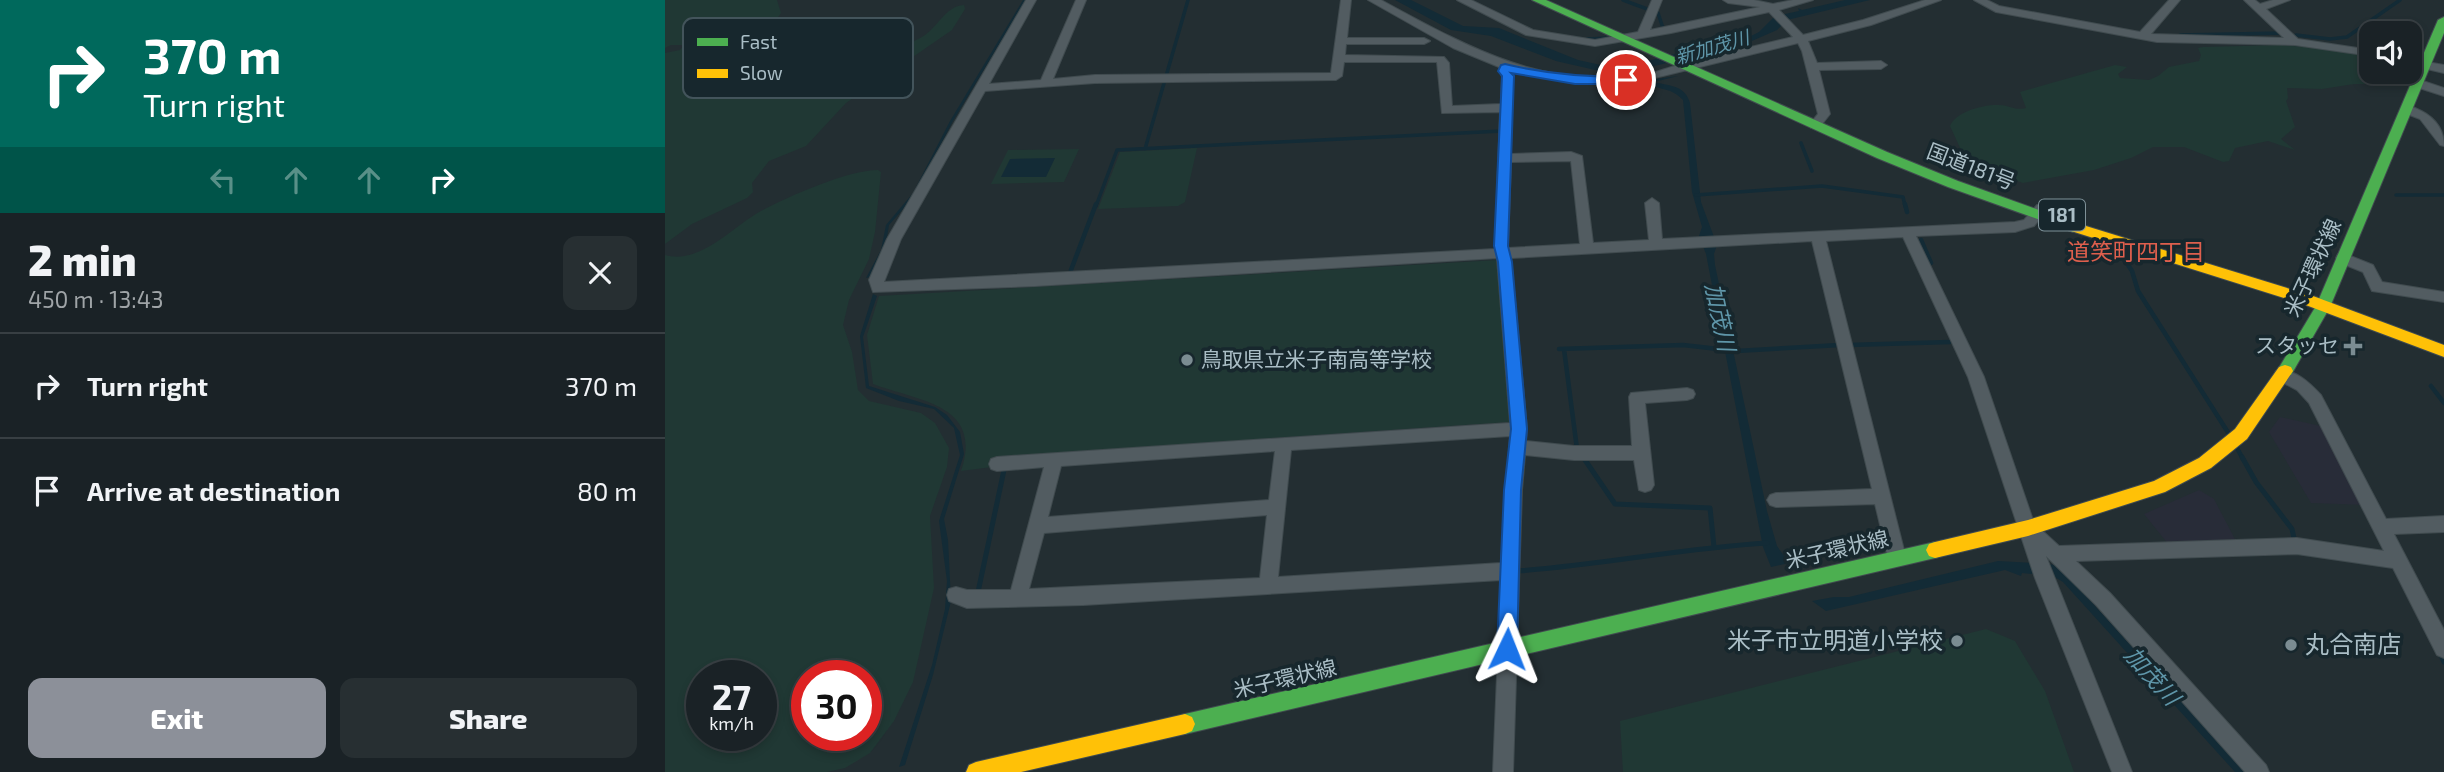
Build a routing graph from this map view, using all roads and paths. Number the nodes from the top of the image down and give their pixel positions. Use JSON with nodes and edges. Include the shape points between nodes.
{"nodes":[{"id":1,"x":1031,"y":0,"type":"edge"},
{"id":2,"x":1081,"y":0,"type":"edge"},
{"id":3,"x":1346,"y":0,"type":"edge"},
{"id":4,"x":1373,"y":0,"type":"edge"},
{"id":5,"x":1462,"y":0,"type":"edge"},
{"id":6,"x":1538,"y":0,"type":"edge"},
{"id":7,"x":1554,"y":0,"type":"edge"},
{"id":8,"x":1728,"y":0,"type":"edge"},
{"id":9,"x":1787,"y":0,"type":"edge"},
{"id":10,"x":1808,"y":0,"type":"edge"},
{"id":11,"x":1936,"y":0,"type":"edge"},
{"id":12,"x":1979,"y":0,"type":"edge"},
{"id":13,"x":2175,"y":0,"type":"edge"},
{"id":14,"x":2284,"y":0,"type":"edge"},
{"id":15,"x":1653,"y":1,"type":"edge"},
{"id":16,"x":2253,"y":4,"type":"edge"},
{"id":17,"x":1771,"y":8,"type":"junction"},
{"id":18,"x":2444,"y":20,"type":"edge"},
{"id":19,"x":1632,"y":36,"type":"junction"},
{"id":20,"x":2143,"y":36,"type":"junction"},
{"id":21,"x":1801,"y":39,"type":"junction"},
{"id":22,"x":1340,"y":41,"type":"junction"},
{"id":23,"x":1424,"y":41,"type":"dead end"},
{"id":24,"x":2295,"y":42,"type":"junction"},
{"id":25,"x":2359,"y":51,"type":"edge"},
{"id":26,"x":2422,"y":56,"type":"edge"},
{"id":27,"x":1338,"y":58,"type":"junction"},
{"id":28,"x":1688,"y":64,"type":"junction"},
{"id":29,"x":1881,"y":65,"type":"dead end"},
{"id":30,"x":2422,"y":65,"type":"edge"},
{"id":31,"x":1505,"y":67,"type":"junction"},
{"id":32,"x":1812,"y":67,"type":"junction"},
{"id":33,"x":2444,"y":69,"type":"edge"},
{"id":34,"x":1045,"y":83,"type":"junction"},
{"id":35,"x":2417,"y":84,"type":"edge"},
{"id":36,"x":2420,"y":84,"type":"edge"},
{"id":37,"x":980,"y":88,"type":"junction"},
{"id":38,"x":2444,"y":92,"type":"edge"},
{"id":39,"x":1506,"y":108,"type":"junction"},
{"id":40,"x":2406,"y":109,"type":"junction"},
{"id":41,"x":1817,"y":122,"type":"junction"},
{"id":42,"x":2444,"y":142,"type":"edge"},
{"id":43,"x":1504,"y":159,"type":"junction"},
{"id":44,"x":1652,"y":203,"type":"dead end"},
{"id":45,"x":2040,"y":211,"type":"junction"},
{"id":46,"x":1907,"y":233,"type":"junction"},
{"id":47,"x":1818,"y":236,"type":"junction"},
{"id":48,"x":1656,"y":244,"type":"junction"},
{"id":49,"x":1587,"y":248,"type":"junction"},
{"id":50,"x":1503,"y":253,"type":"junction"},
{"id":51,"x":2343,"y":258,"type":"junction"},
{"id":52,"x":2444,"y":297,"type":"edge"},
{"id":53,"x":2325,"y":302,"type":"junction"},
{"id":54,"x":2444,"y":340,"type":"edge"},
{"id":55,"x":2444,"y":351,"type":"edge"},
{"id":56,"x":2282,"y":375,"type":"junction"},
{"id":57,"x":1687,"y":394,"type":"dead end"},
{"id":58,"x":1518,"y":438,"type":"junction"},
{"id":59,"x":1284,"y":443,"type":"junction"},
{"id":60,"x":1641,"y":453,"type":"junction"},
{"id":61,"x":1054,"y":461,"type":"junction"},
{"id":62,"x":997,"y":464,"type":"dead end"},
{"id":63,"x":1645,"y":485,"type":"dead end"},
{"id":64,"x":1883,"y":496,"type":"junction"},
{"id":65,"x":1776,"y":500,"type":"dead end"},
{"id":66,"x":1277,"y":507,"type":"junction"},
{"id":67,"x":2444,"y":524,"type":"edge"},
{"id":68,"x":1037,"y":526,"type":"junction"},
{"id":69,"x":2381,"y":527,"type":"junction"},
{"id":70,"x":2028,"y":528,"type":"junction"},
{"id":71,"x":2056,"y":554,"type":"junction"},
{"id":72,"x":1897,"y":558,"type":"junction"},
{"id":73,"x":2398,"y":561,"type":"junction"},
{"id":74,"x":1510,"y":571,"type":"junction"},
{"id":75,"x":1268,"y":585,"type":"junction"},
{"id":76,"x":956,"y":594,"type":"dead end"},
{"id":77,"x":1018,"y":598,"type":"junction"},
{"id":78,"x":1507,"y":649,"type":"junction"},
{"id":79,"x":2444,"y":649,"type":"edge"},
{"id":80,"x":976,"y":772,"type":"edge"},
{"id":81,"x":1503,"y":772,"type":"edge"},
{"id":82,"x":2122,"y":772,"type":"edge"},
{"id":83,"x":2259,"y":772,"type":"edge"}],
"edges":[{"from":1,"to":37,"type":"street"},
{"from":2,"to":34,"type":"street"},
{"from":3,"to":22,"type":"street"},
{"from":4,"to":31,"type":"street"},
{"from":5,"to":19,"type":"street","via":[[1529,33],[1582,42]]},
{"from":6,"to":19,"type":"main road","name":"国道181号","number":"181"},
{"from":7,"to":19,"type":"main road","name":"国道181号","number":"181"},
{"from":8,"to":17,"type":"street"},
{"from":9,"to":17,"type":"street"},
{"from":10,"to":17,"type":"street"},
{"from":11,"to":21,"type":"street"},
{"from":12,"to":20,"type":"street","via":[[1996,9]]},
{"from":13,"to":20,"type":"street"},
{"from":14,"to":16,"type":"street"},
{"from":15,"to":19,"type":"street"},
{"from":16,"to":24,"type":"street"},
{"from":17,"to":19,"type":"street"},
{"from":17,"to":21,"type":"street"},
{"from":18,"to":26,"type":"main road","name":"米子環状線"},
{"from":19,"to":28,"type":"main road","name":"国道181号","number":"181"},
{"from":20,"to":24,"type":"street"},
{"from":21,"to":28,"type":"street"},
{"from":21,"to":32,"type":"street"},
{"from":22,"to":23,"type":"street"},
{"from":22,"to":27,"type":"street"},
{"from":24,"to":25,"type":"street"},
{"from":27,"to":34,"type":"street","via":[[1336,76],[1107,78]]},
{"from":27,"to":39,"type":"street","via":[[1440,59],[1445,110]]},
{"from":28,"to":31,"type":"street","via":[[1652,77],[1600,81],[1543,77]]},
{"from":28,"to":41,"type":"main road","name":"国道181号","number":"181"},
{"from":29,"to":32,"type":"street"},
{"from":30,"to":33,"type":"street"},
{"from":31,"to":39,"type":"street"},
{"from":32,"to":41,"type":"street","via":[[1824,114]]},
{"from":34,"to":37,"type":"street"},
{"from":35,"to":40,"type":"main road","name":"米子環状線"},
{"from":36,"to":38,"type":"street"},
{"from":37,"to":50,"type":"street","via":[[894,239],[876,281],[878,288]]},
{"from":39,"to":43,"type":"street"},
{"from":40,"to":42,"type":"street","via":[[2424,117]]},
{"from":40,"to":51,"type":"main road","name":"米子環状線"},
{"from":41,"to":45,"type":"main road","name":"国道181号","number":"181","via":[[1953,184]]},
{"from":43,"to":49,"type":"street","via":[[1577,159]]},
{"from":43,"to":50,"type":"street"},
{"from":44,"to":48,"type":"street"},
{"from":45,"to":46,"type":"street","via":[[2025,225]]},
{"from":45,"to":53,"type":"main road","name":"国道181号","number":"181"},
{"from":46,"to":47,"type":"street"},
{"from":46,"to":70,"type":"street","via":[[1976,377]]},
{"from":47,"to":48,"type":"street"},
{"from":47,"to":64,"type":"street"},
{"from":48,"to":49,"type":"street"},
{"from":49,"to":50,"type":"street"},
{"from":50,"to":58,"type":"street"},
{"from":51,"to":52,"type":"street","via":[[2368,269],[2377,288]]},
{"from":51,"to":53,"type":"main road","name":"米子環状線"},
{"from":53,"to":54,"type":"main road","name":"国道181号","number":"181"},
{"from":53,"to":55,"type":"main road","name":"国道181号","number":"181"},
{"from":53,"to":56,"type":"main road","name":"米子環状線"},
{"from":56,"to":69,"type":"street","via":[[2315,399]]},
{"from":56,"to":70,"type":"main road","name":"米子環状線","via":[[2241,434],[2205,463],[2159,488]]},
{"from":57,"to":60,"type":"street","via":[[1637,397]]},
{"from":58,"to":59,"type":"street"},
{"from":58,"to":60,"type":"street","via":[[1574,453]]},
{"from":58,"to":74,"type":"street"},
{"from":59,"to":61,"type":"street"},
{"from":59,"to":66,"type":"street"},
{"from":60,"to":63,"type":"street"},
{"from":61,"to":62,"type":"street"},
{"from":61,"to":68,"type":"street"},
{"from":64,"to":65,"type":"street"},
{"from":64,"to":72,"type":"street"},
{"from":66,"to":68,"type":"street"},
{"from":66,"to":75,"type":"street"},
{"from":67,"to":69,"type":"street"},
{"from":68,"to":77,"type":"street"},
{"from":69,"to":73,"type":"street"},
{"from":70,"to":71,"type":"street"},
{"from":70,"to":72,"type":"main road","name":"米子環状線"},
{"from":70,"to":82,"type":"street"},
{"from":71,"to":73,"type":"street","via":[[2297,546]]},
{"from":71,"to":83,"type":"street","via":[[2103,599]]},
{"from":72,"to":78,"type":"main road","name":"米子環状線"},
{"from":73,"to":79,"type":"street"},
{"from":74,"to":75,"type":"street"},
{"from":74,"to":78,"type":"street"},
{"from":75,"to":77,"type":"street"},
{"from":76,"to":77,"type":"street","via":[[967,599]]},
{"from":78,"to":80,"type":"main road","name":"米子環状線"},
{"from":78,"to":81,"type":"street"}]}
